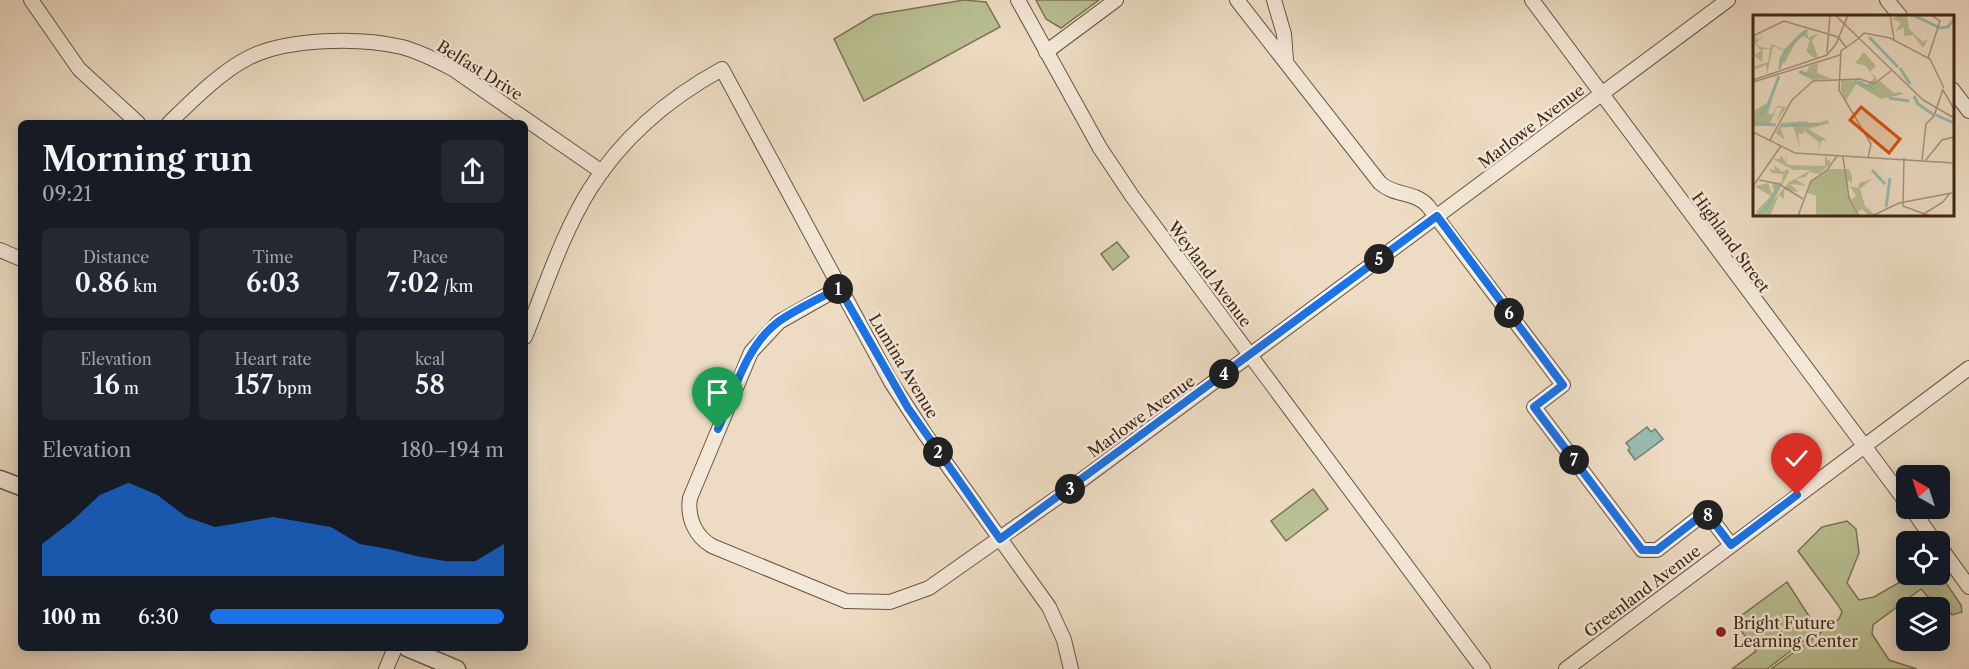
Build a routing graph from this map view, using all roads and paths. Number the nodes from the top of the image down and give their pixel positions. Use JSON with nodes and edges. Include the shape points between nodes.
{"nodes":[{"id":1,"x":31,"y":0,"type":"edge"},
{"id":2,"x":1018,"y":0,"type":"edge"},
{"id":3,"x":1116,"y":0,"type":"edge"},
{"id":4,"x":1237,"y":0,"type":"edge"},
{"id":5,"x":1274,"y":0,"type":"edge"},
{"id":6,"x":1532,"y":0,"type":"edge"},
{"id":7,"x":1728,"y":0,"type":"edge"},
{"id":8,"x":1887,"y":0,"type":"edge"},
{"id":9,"x":1899,"y":15,"type":"edge"},
{"id":10,"x":1046,"y":52,"type":"junction"},
{"id":11,"x":1287,"y":62,"type":"junction"},
{"id":12,"x":1954,"y":90,"type":"edge"},
{"id":13,"x":1602,"y":94,"type":"junction"},
{"id":14,"x":1969,"y":111,"type":"edge"},
{"id":15,"x":135,"y":120,"type":"edge"},
{"id":16,"x":173,"y":120,"type":"edge"},
{"id":17,"x":527,"y":120,"type":"edge"},
{"id":18,"x":528,"y":121,"type":"edge"},
{"id":19,"x":602,"y":172,"type":"junction"},
{"id":20,"x":1437,"y":216,"type":"junction"},
{"id":21,"x":0,"y":250,"type":"edge"},
{"id":22,"x":18,"y":258,"type":"edge"},
{"id":23,"x":839,"y":288,"type":"junction"},
{"id":24,"x":528,"y":330,"type":"edge"},
{"id":25,"x":1250,"y":355,"type":"junction"},
{"id":26,"x":1969,"y":368,"type":"edge"},
{"id":27,"x":1863,"y":446,"type":"junction"},
{"id":28,"x":0,"y":479,"type":"edge"},
{"id":29,"x":18,"y":487,"type":"edge"},
{"id":30,"x":1896,"y":489,"type":"edge"},
{"id":31,"x":1000,"y":539,"type":"junction"},
{"id":32,"x":1731,"y":545,"type":"junction"},
{"id":33,"x":1950,"y":561,"type":"edge"},
{"id":34,"x":1969,"y":587,"type":"edge"},
{"id":35,"x":394,"y":651,"type":"edge"},
{"id":36,"x":414,"y":651,"type":"edge"},
{"id":37,"x":386,"y":669,"type":"edge"},
{"id":38,"x":457,"y":669,"type":"edge"},
{"id":39,"x":1071,"y":669,"type":"edge"},
{"id":40,"x":1484,"y":669,"type":"edge"},
{"id":41,"x":1566,"y":669,"type":"edge"}],
"edges":[{"from":1,"to":15,"type":"street","via":[[79,69]]},
{"from":2,"to":10,"type":"street","name":"Weyland Avenue"},
{"from":3,"to":10,"type":"street"},
{"from":4,"to":11,"type":"street"},
{"from":5,"to":11,"type":"street"},
{"from":6,"to":13,"type":"street","name":"Highland Street"},
{"from":7,"to":13,"type":"street","name":"Marlowe Avenue"},
{"from":8,"to":9,"type":"street"},
{"from":10,"to":25,"type":"street","name":"Weyland Avenue","via":[[1106,158]]},
{"from":11,"to":20,"type":"street","via":[[1380,183],[1388,190],[1424,201]]},
{"from":12,"to":14,"type":"street"},
{"from":13,"to":20,"type":"street","name":"Marlowe Avenue"},
{"from":13,"to":27,"type":"street","name":"Highland Street"},
{"from":16,"to":17,"type":"street","name":"Belfast Drive","via":[[245,60],[263,51],[314,43],[378,43],[421,53],[453,69]]},
{"from":18,"to":19,"type":"street","name":"Belfast Drive"},
{"from":19,"to":23,"type":"street","name":"Lumina Avenue","via":[[635,133],[666,106],[722,69]]},
{"from":19,"to":24,"type":"street","via":[[579,209]]},
{"from":20,"to":25,"type":"street","name":"Marlowe Avenue"},
{"from":20,"to":32,"type":"street","via":[[1563,385],[1534,407],[1642,550],[1657,550],[1706,512]]},
{"from":21,"to":22,"type":"street"},
{"from":23,"to":31,"type":"street","name":"Lumina Avenue","via":[[908,408]]},
{"from":23,"to":31,"type":"street","name":"Marlowe Avenue","via":[[779,322],[752,352],[690,498],[691,520],[697,533],[712,546],[835,598],[868,603],[890,602],[929,588]]},
{"from":25,"to":31,"type":"street","name":"Marlowe Avenue"},
{"from":25,"to":40,"type":"street","name":"Weyland Avenue"},
{"from":26,"to":27,"type":"street","name":"Greenland Avenue"},
{"from":27,"to":30,"type":"street","name":"Highland Street"},
{"from":27,"to":32,"type":"street","name":"Greenland Avenue"},
{"from":28,"to":29,"type":"street"},
{"from":31,"to":39,"type":"street","name":"Lumina Avenue","via":[[1049,607],[1064,640]]},
{"from":32,"to":41,"type":"street","name":"Greenland Avenue"},
{"from":33,"to":34,"type":"street"},
{"from":35,"to":37,"type":"street"},
{"from":36,"to":38,"type":"street"}]}
